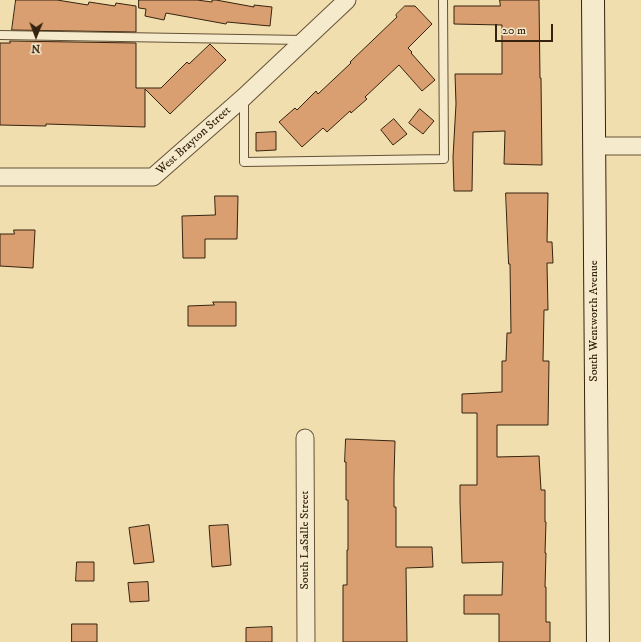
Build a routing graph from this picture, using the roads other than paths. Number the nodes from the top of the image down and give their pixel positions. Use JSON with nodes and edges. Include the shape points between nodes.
{"nodes":[{"id":1,"x":347,"y":0,"type":"edge"},
{"id":2,"x":443,"y":0,"type":"edge"},
{"id":3,"x":593,"y":0,"type":"edge"},
{"id":4,"x":0,"y":35,"type":"edge"},
{"id":5,"x":304,"y":40,"type":"junction"},
{"id":6,"x":244,"y":97,"type":"junction"},
{"id":7,"x":594,"y":146,"type":"junction"},
{"id":8,"x":641,"y":146,"type":"edge"},
{"id":9,"x":0,"y":177,"type":"edge"},
{"id":10,"x":305,"y":438,"type":"dead end"},
{"id":11,"x":306,"y":642,"type":"edge"},
{"id":12,"x":598,"y":642,"type":"edge"}],
"edges":[{"from":1,"to":5,"type":"street","name":"West Brayton Street"},
{"from":2,"to":6,"type":"lane","via":[[444,159],[244,162]]},
{"from":3,"to":7,"type":"street","name":"South Wentworth Avenue"},
{"from":4,"to":5,"type":"lane"},
{"from":5,"to":6,"type":"street","name":"West Brayton Street"},
{"from":6,"to":9,"type":"street","name":"West Brayton Street","via":[[153,178]]},
{"from":7,"to":8,"type":"street"},
{"from":7,"to":12,"type":"street","name":"South Wentworth Avenue"},
{"from":10,"to":11,"type":"street","name":"South LaSalle Street"}]}
